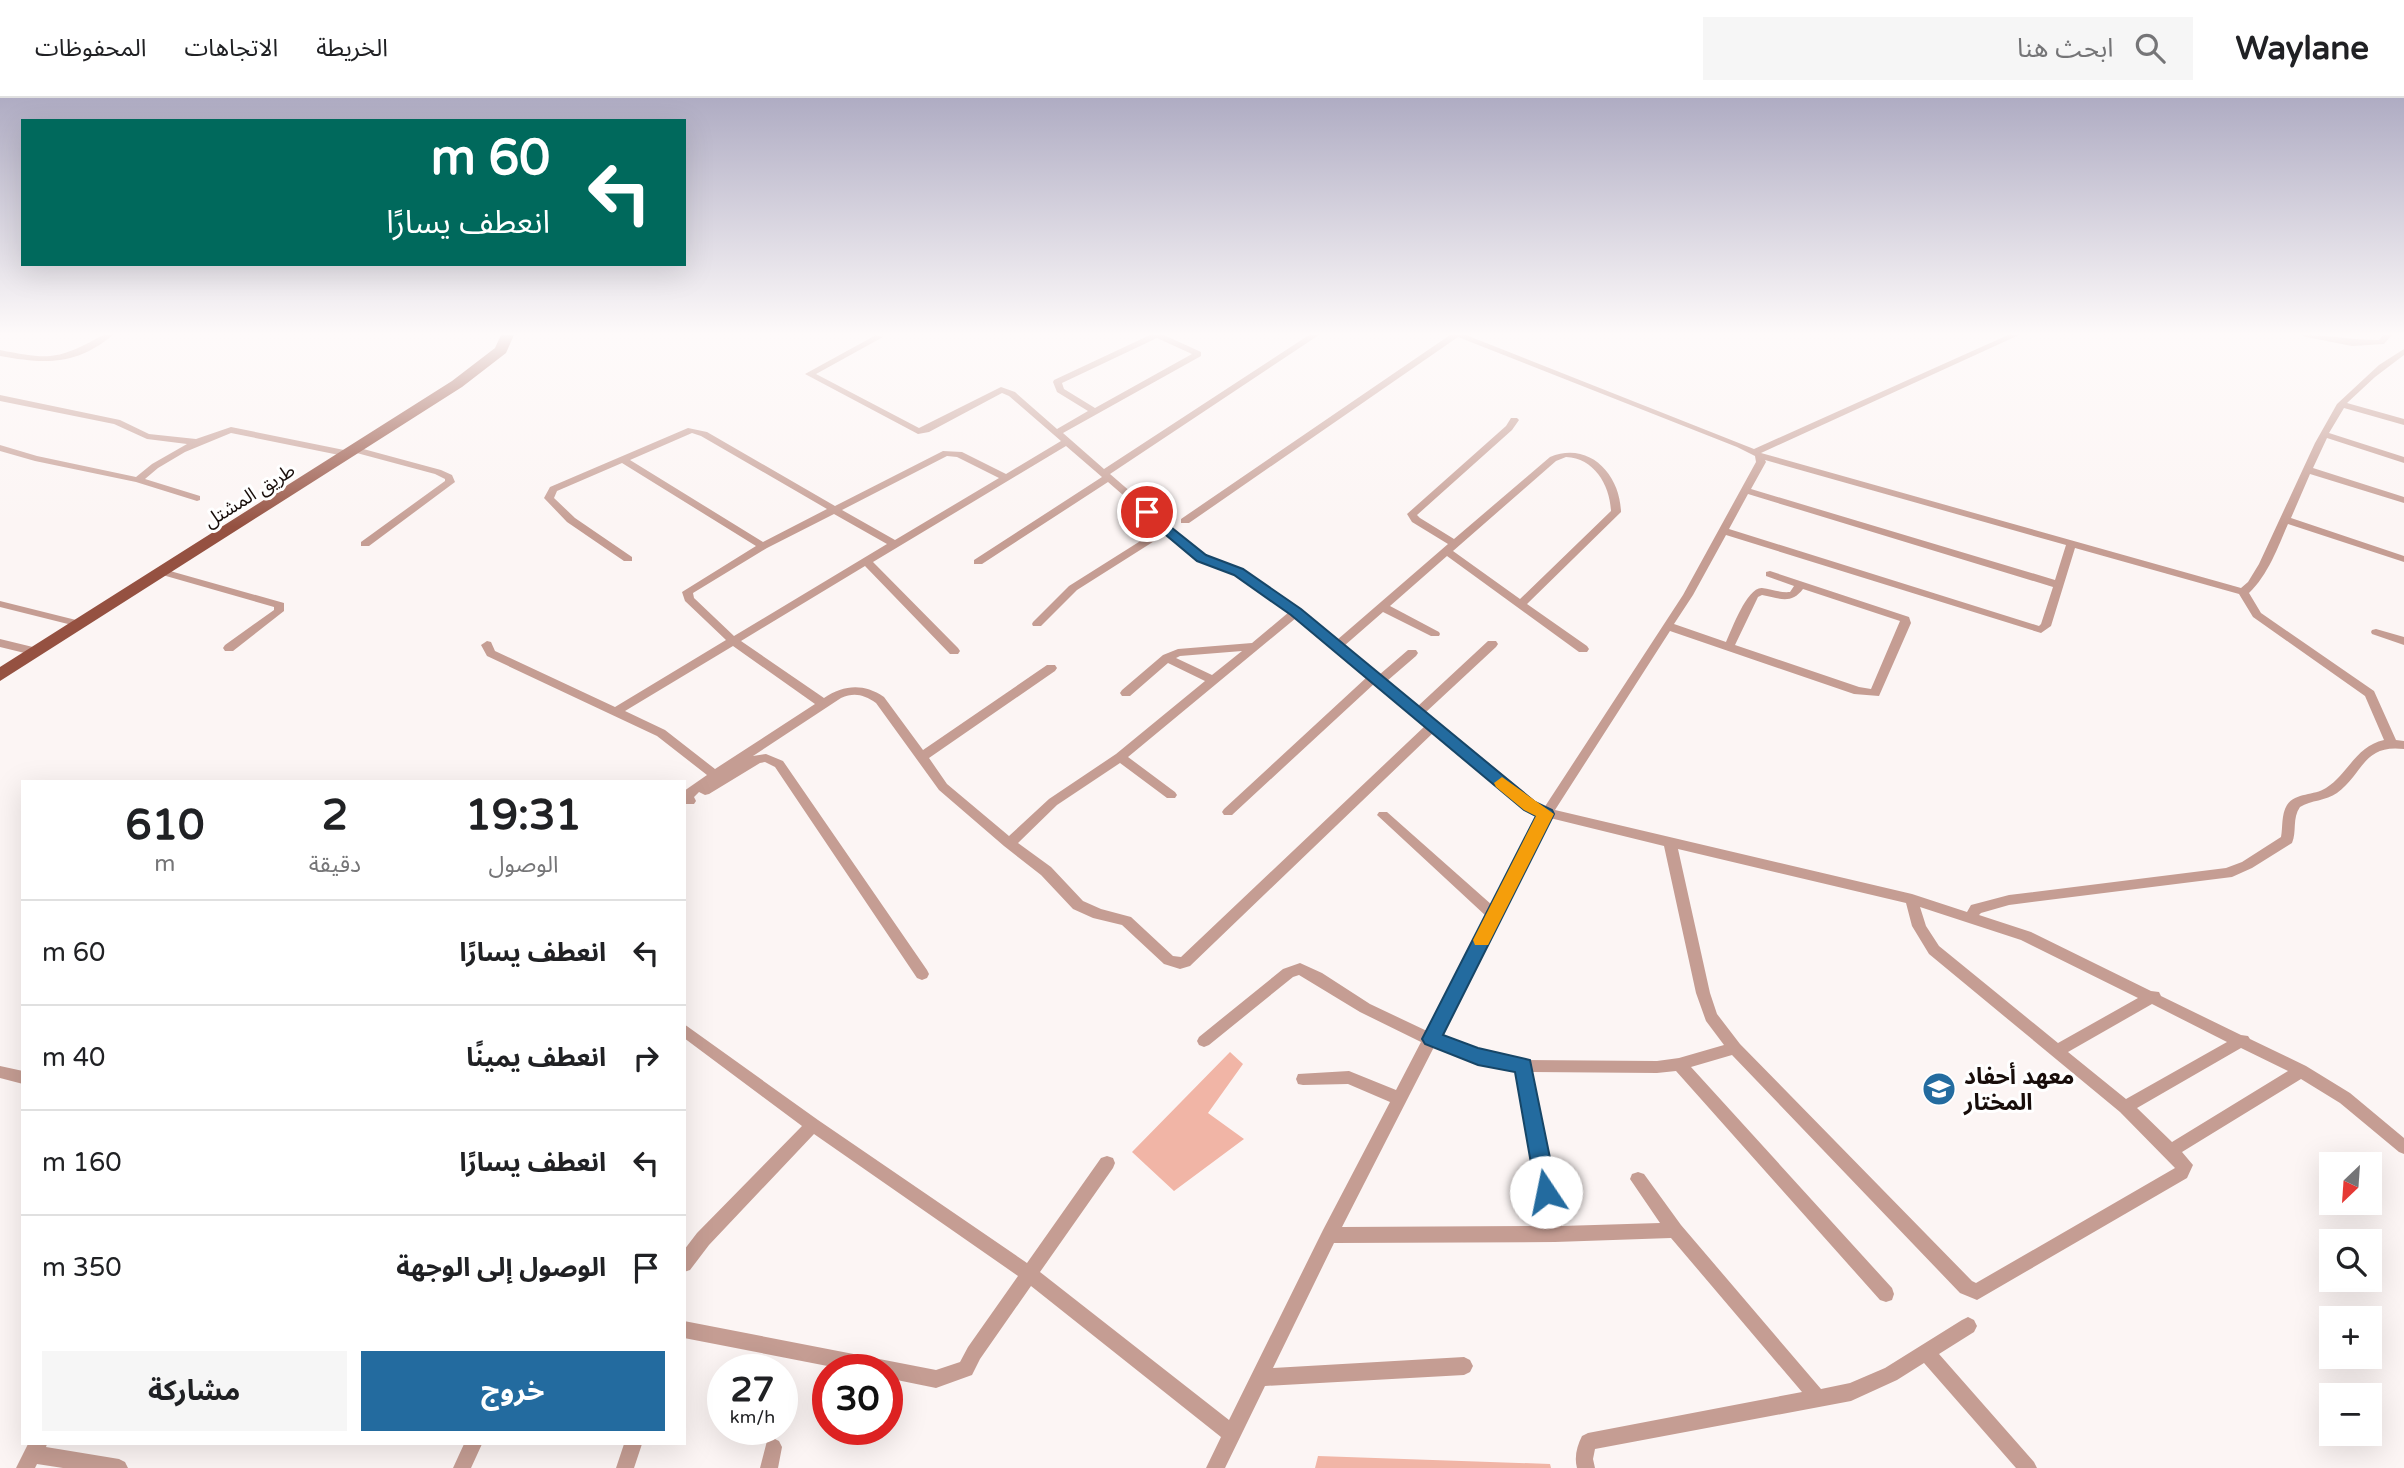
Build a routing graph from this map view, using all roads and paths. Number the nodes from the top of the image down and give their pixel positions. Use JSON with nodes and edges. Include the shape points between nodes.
{"nodes":[{"id":1,"x":5,"y":399,"type":"edge"},
{"id":2,"x":432,"y":399,"type":"edge"},
{"id":3,"x":857,"y":399,"type":"edge"},
{"id":4,"x":984,"y":399,"type":"edge"},
{"id":5,"x":1018,"y":399,"type":"edge"},
{"id":6,"x":1074,"y":399,"type":"edge"},
{"id":7,"x":1116,"y":399,"type":"edge"},
{"id":8,"x":1218,"y":399,"type":"edge"},
{"id":9,"x":1364,"y":399,"type":"edge"},
{"id":10,"x":1626,"y":399,"type":"edge"},
{"id":11,"x":1876,"y":399,"type":"edge"},
{"id":12,"x":2347,"y":399,"type":"edge"},
{"id":13,"x":2341,"y":404,"type":"junction"},
{"id":14,"x":1094,"y":411,"type":"junction"},
{"id":15,"x":1514,"y":420,"type":"dead end"},
{"id":16,"x":2404,"y":422,"type":"edge"},
{"id":17,"x":2325,"y":435,"type":"junction"},
{"id":18,"x":1062,"y":437,"type":"junction"},
{"id":19,"x":196,"y":442,"type":"junction"},
{"id":20,"x":0,"y":448,"type":"edge"},
{"id":21,"x":353,"y":452,"type":"junction"},
{"id":22,"x":1757,"y":454,"type":"junction"},
{"id":23,"x":622,"y":459,"type":"junction"},
{"id":24,"x":2404,"y":460,"type":"edge"},
{"id":25,"x":2308,"y":470,"type":"junction"},
{"id":26,"x":1105,"y":476,"type":"junction"},
{"id":27,"x":1006,"y":478,"type":"junction"},
{"id":28,"x":138,"y":480,"type":"junction"},
{"id":29,"x":1746,"y":490,"type":"junction"},
{"id":30,"x":197,"y":498,"type":"dead end"},
{"id":31,"x":2404,"y":500,"type":"edge"},
{"id":32,"x":833,"y":510,"type":"junction"},
{"id":33,"x":2284,"y":519,"type":"junction"},
{"id":34,"x":1185,"y":521,"type":"dead end"},
{"id":35,"x":1167,"y":529,"type":"junction"},
{"id":36,"x":1724,"y":531,"type":"junction"},
{"id":37,"x":365,"y":544,"type":"dead end"},
{"id":38,"x":2071,"y":544,"type":"junction"},
{"id":39,"x":896,"y":545,"type":"junction"},
{"id":40,"x":763,"y":546,"type":"junction"},
{"id":41,"x":1452,"y":548,"type":"junction"},
{"id":42,"x":628,"y":559,"type":"dead end"},
{"id":43,"x":2404,"y":559,"type":"edge"},
{"id":44,"x":867,"y":562,"type":"junction"},
{"id":45,"x":978,"y":562,"type":"dead end"},
{"id":46,"x":163,"y":572,"type":"junction"},
{"id":47,"x":1770,"y":574,"type":"dead end"},
{"id":48,"x":1801,"y":584,"type":"junction"},
{"id":49,"x":2059,"y":586,"type":"junction"},
{"id":50,"x":2243,"y":592,"type":"junction"},
{"id":51,"x":0,"y":604,"type":"edge"},
{"id":52,"x":1521,"y":604,"type":"junction"},
{"id":53,"x":1383,"y":607,"type":"junction"},
{"id":54,"x":1296,"y":612,"type":"junction"},
{"id":55,"x":80,"y":624,"type":"junction"},
{"id":56,"x":1037,"y":624,"type":"dead end"},
{"id":57,"x":1668,"y":626,"type":"junction"},
{"id":58,"x":2376,"y":632,"type":"dead end"},
{"id":59,"x":1435,"y":634,"type":"dead end"},
{"id":60,"x":2404,"y":640,"type":"edge"},
{"id":61,"x":733,"y":641,"type":"junction"},
{"id":62,"x":0,"y":643,"type":"edge"},
{"id":63,"x":1492,"y":644,"type":"dead end"},
{"id":64,"x":487,"y":645,"type":"dead end"},
{"id":65,"x":1254,"y":646,"type":"junction"},
{"id":66,"x":1337,"y":646,"type":"junction"},
{"id":67,"x":1729,"y":647,"type":"junction"},
{"id":68,"x":229,"y":648,"type":"dead end"},
{"id":69,"x":1583,"y":649,"type":"dead end"},
{"id":70,"x":37,"y":652,"type":"junction"},
{"id":71,"x":954,"y":652,"type":"dead end"},
{"id":72,"x":1412,"y":653,"type":"dead end"},
{"id":73,"x":1167,"y":658,"type":"junction"},
{"id":74,"x":1051,"y":668,"type":"dead end"},
{"id":75,"x":0,"y":675,"type":"edge"},
{"id":76,"x":1377,"y":679,"type":"junction"},
{"id":77,"x":1212,"y":680,"type":"junction"},
{"id":78,"x":1126,"y":693,"type":"dead end"},
{"id":79,"x":824,"y":704,"type":"junction"},
{"id":80,"x":616,"y":711,"type":"junction"},
{"id":81,"x":1416,"y":714,"type":"junction"},
{"id":82,"x":1433,"y":726,"type":"junction"},
{"id":83,"x":2397,"y":744,"type":"edge"},
{"id":84,"x":922,"y":757,"type":"junction"},
{"id":85,"x":1119,"y":757,"type":"junction"},
{"id":86,"x":715,"y":775,"type":"junction"},
{"id":87,"x":1171,"y":795,"type":"dead end"},
{"id":88,"x":687,"y":803,"type":"edge"},
{"id":89,"x":1228,"y":812,"type":"dead end"},
{"id":90,"x":1546,"y":814,"type":"junction"},
{"id":91,"x":1383,"y":816,"type":"dead end"},
{"id":92,"x":1670,"y":842,"type":"junction"},
{"id":93,"x":1009,"y":843,"type":"junction"},
{"id":94,"x":1912,"y":899,"type":"junction"},
{"id":95,"x":1494,"y":915,"type":"junction"},
{"id":96,"x":1971,"y":917,"type":"junction"},
{"id":97,"x":922,"y":974,"type":"dead end"},
{"id":98,"x":2154,"y":996,"type":"junction"},
{"id":99,"x":686,"y":1033,"type":"edge"},
{"id":100,"x":1432,"y":1039,"type":"junction"},
{"id":101,"x":2243,"y":1040,"type":"junction"},
{"id":102,"x":1204,"y":1041,"type":"dead end"},
{"id":103,"x":1735,"y":1048,"type":"junction"},
{"id":104,"x":2058,"y":1050,"type":"junction"},
{"id":105,"x":1679,"y":1064,"type":"junction"},
{"id":106,"x":1523,"y":1066,"type":"junction"},
{"id":107,"x":2301,"y":1071,"type":"junction"},
{"id":108,"x":0,"y":1072,"type":"edge"},
{"id":109,"x":21,"y":1077,"type":"edge"},
{"id":110,"x":1303,"y":1080,"type":"dead end"},
{"id":111,"x":1400,"y":1099,"type":"junction"},
{"id":112,"x":2125,"y":1107,"type":"junction"},
{"id":113,"x":813,"y":1125,"type":"junction"},
{"id":114,"x":2404,"y":1147,"type":"edge"},
{"id":115,"x":2172,"y":1150,"type":"junction"},
{"id":116,"x":1107,"y":1163,"type":"dead end"},
{"id":117,"x":1638,"y":1179,"type":"dead end"},
{"id":118,"x":1675,"y":1230,"type":"junction"},
{"id":119,"x":1329,"y":1234,"type":"junction"},
{"id":120,"x":1555,"y":1234,"type":"junction"},
{"id":121,"x":686,"y":1261,"type":"edge"},
{"id":122,"x":1029,"y":1275,"type":"junction"},
{"id":123,"x":1886,"y":1294,"type":"dead end"},
{"id":124,"x":1968,"y":1326,"type":"dead end"},
{"id":125,"x":686,"y":1329,"type":"edge"},
{"id":126,"x":1927,"y":1353,"type":"junction"},
{"id":127,"x":1464,"y":1366,"type":"dead end"},
{"id":128,"x":1260,"y":1377,"type":"junction"},
{"id":129,"x":1817,"y":1397,"type":"junction"},
{"id":130,"x":1232,"y":1434,"type":"junction"},
{"id":131,"x":473,"y":1445,"type":"edge"},
{"id":132,"x":633,"y":1445,"type":"edge"},
{"id":133,"x":773,"y":1447,"type":"dead end"},
{"id":134,"x":32,"y":1455,"type":"edge"},
{"id":135,"x":119,"y":1468,"type":"edge"},
{"id":136,"x":463,"y":1468,"type":"edge"},
{"id":137,"x":625,"y":1468,"type":"edge"},
{"id":138,"x":769,"y":1468,"type":"edge"},
{"id":139,"x":1215,"y":1468,"type":"edge"},
{"id":140,"x":1586,"y":1468,"type":"edge"},
{"id":141,"x":2028,"y":1468,"type":"edge"}],
"edges":[{"from":1,"to":19,"type":"street","via":[[117,422],[147,436]]},
{"from":2,"to":21,"type":"main road","name":"طريق المشتل"},
{"from":3,"to":4,"type":"street","via":[[918,431]]},
{"from":5,"to":18,"type":"street"},
{"from":6,"to":14,"type":"street"},
{"from":7,"to":14,"type":"street"},
{"from":8,"to":26,"type":"street"},
{"from":9,"to":34,"type":"street"},
{"from":10,"to":22,"type":"street"},
{"from":11,"to":22,"type":"street"},
{"from":12,"to":13,"type":"street"},
{"from":13,"to":16,"type":"street"},
{"from":13,"to":17,"type":"street"},
{"from":14,"to":18,"type":"street"},
{"from":15,"to":41,"type":"street","via":[[1412,514]]},
{"from":17,"to":24,"type":"street"},
{"from":17,"to":25,"type":"street"},
{"from":18,"to":26,"type":"street"},
{"from":18,"to":27,"type":"street"},
{"from":19,"to":21,"type":"street","via":[[239,430]]},
{"from":19,"to":28,"type":"street"},
{"from":20,"to":28,"type":"street"},
{"from":21,"to":37,"type":"street","via":[[438,472],[450,482]]},
{"from":21,"to":46,"type":"main road","name":"طريق المشتل"},
{"from":22,"to":29,"type":"street","via":[[1760,466]]},
{"from":22,"to":38,"type":"street"},
{"from":23,"to":32,"type":"street","via":[[696,431]]},
{"from":23,"to":40,"type":"street"},
{"from":23,"to":42,"type":"street","via":[[553,489],[549,498],[571,520]]},
{"from":25,"to":31,"type":"street"},
{"from":25,"to":33,"type":"street"},
{"from":26,"to":35,"type":"street"},
{"from":26,"to":45,"type":"street"},
{"from":27,"to":32,"type":"street","via":[[959,454],[946,453]]},
{"from":27,"to":39,"type":"street"},
{"from":28,"to":30,"type":"street"},
{"from":29,"to":36,"type":"street"},
{"from":29,"to":49,"type":"street"},
{"from":32,"to":39,"type":"street"},
{"from":32,"to":40,"type":"street"},
{"from":33,"to":43,"type":"street"},
{"from":33,"to":50,"type":"street","via":[[2250,589]]},
{"from":35,"to":54,"type":"street","via":[[1201,558],[1238,572]]},
{"from":35,"to":56,"type":"street","via":[[1073,587]]},
{"from":36,"to":49,"type":"street","via":[[2041,629]]},
{"from":36,"to":57,"type":"street"},
{"from":38,"to":49,"type":"street"},
{"from":38,"to":50,"type":"street"},
{"from":39,"to":44,"type":"street"},
{"from":40,"to":61,"type":"street","via":[[687,592]]},
{"from":41,"to":52,"type":"street"},
{"from":41,"to":52,"type":"street","via":[[1559,455],[1574,454],[1591,462],[1614,491],[1616,513]]},
{"from":41,"to":53,"type":"street"},
{"from":44,"to":61,"type":"street"},
{"from":44,"to":71,"type":"street"},
{"from":46,"to":55,"type":"main road","name":"طريق المشتل"},
{"from":46,"to":68,"type":"street","via":[[280,605],[279,611]]},
{"from":47,"to":48,"type":"street"},
{"from":48,"to":67,"type":"street","via":[[1793,595],[1760,590]]},
{"from":48,"to":67,"type":"street","via":[[1905,619],[1875,693]]},
{"from":50,"to":83,"type":"street","via":[[2257,615],[2370,694]]},
{"from":51,"to":55,"type":"street"},
{"from":52,"to":69,"type":"street"},
{"from":53,"to":59,"type":"street"},
{"from":53,"to":66,"type":"street"},
{"from":54,"to":65,"type":"street"},
{"from":54,"to":66,"type":"street"},
{"from":55,"to":70,"type":"main road","name":"طريق المشتل"},
{"from":57,"to":67,"type":"street"},
{"from":57,"to":90,"type":"street"},
{"from":58,"to":60,"type":"street"},
{"from":61,"to":79,"type":"street"},
{"from":61,"to":80,"type":"street"},
{"from":62,"to":70,"type":"street"},
{"from":63,"to":81,"type":"street"},
{"from":64,"to":80,"type":"street","via":[[491,653]]},
{"from":65,"to":73,"type":"street","via":[[1198,649]]},
{"from":65,"to":77,"type":"street"},
{"from":66,"to":76,"type":"street"},
{"from":70,"to":75,"type":"main road","name":"طريق المشتل"},
{"from":72,"to":76,"type":"street"},
{"from":73,"to":77,"type":"street"},
{"from":73,"to":78,"type":"street"},
{"from":74,"to":84,"type":"street"},
{"from":76,"to":81,"type":"street"},
{"from":76,"to":89,"type":"street"},
{"from":77,"to":85,"type":"street"},
{"from":79,"to":84,"type":"street","via":[[847,690],[869,691]]},
{"from":79,"to":86,"type":"street"},
{"from":80,"to":86,"type":"street","via":[[661,733]]},
{"from":81,"to":82,"type":"street"},
{"from":82,"to":90,"type":"street","via":[[1530,806]]},
{"from":82,"to":93,"type":"street","via":[[1180,964],[1169,960],[1126,921],[1078,905],[1046,870]]},
{"from":83,"to":96,"type":"street","via":[[2371,749],[2329,793],[2299,802],[2292,808],[2287,840],[2238,869],[2009,900],[1976,909]]},
{"from":84,"to":93,"type":"street","via":[[943,787]]},
{"from":85,"to":87,"type":"street"},
{"from":85,"to":93,"type":"street","via":[[1053,802]]},
{"from":86,"to":88,"type":"street","via":[[689,792]]},
{"from":88,"to":97,"type":"street","via":[[757,759],[779,764]]},
{"from":90,"to":92,"type":"street"},
{"from":90,"to":95,"type":"street"},
{"from":91,"to":95,"type":"street"},
{"from":92,"to":94,"type":"street"},
{"from":92,"to":103,"type":"street","via":[[1707,1006]]},
{"from":94,"to":96,"type":"street"},
{"from":94,"to":104,"type":"street","via":[[1914,918],[1934,950]]},
{"from":95,"to":100,"type":"street"},
{"from":96,"to":98,"type":"street","via":[[2044,944]]},
{"from":98,"to":101,"type":"street"},
{"from":98,"to":104,"type":"street"},
{"from":99,"to":113,"type":"street"},
{"from":100,"to":102,"type":"street","via":[[1294,969]]},
{"from":100,"to":106,"type":"street"},
{"from":100,"to":111,"type":"street"},
{"from":101,"to":107,"type":"street"},
{"from":101,"to":112,"type":"street"},
{"from":103,"to":105,"type":"street"},
{"from":103,"to":115,"type":"street","via":[[1966,1287],[1977,1292],[2181,1173],[2185,1165]]},
{"from":104,"to":112,"type":"street"},
{"from":105,"to":106,"type":"street"},
{"from":105,"to":123,"type":"street"},
{"from":106,"to":120,"type":"street"},
{"from":107,"to":114,"type":"street","via":[[2345,1098]]},
{"from":107,"to":115,"type":"street"},
{"from":108,"to":109,"type":"street"},
{"from":110,"to":111,"type":"street","via":[[1349,1077]]},
{"from":111,"to":119,"type":"street"},
{"from":112,"to":115,"type":"street"},
{"from":113,"to":121,"type":"street"},
{"from":113,"to":122,"type":"street"},
{"from":116,"to":122,"type":"street"},
{"from":117,"to":118,"type":"street"},
{"from":118,"to":120,"type":"street"},
{"from":118,"to":129,"type":"street"},
{"from":119,"to":120,"type":"street"},
{"from":119,"to":128,"type":"street"},
{"from":122,"to":125,"type":"street","via":[[966,1369],[936,1379]]},
{"from":122,"to":130,"type":"street"},
{"from":124,"to":126,"type":"street"},
{"from":126,"to":129,"type":"street","via":[[1865,1387]]},
{"from":126,"to":141,"type":"street"},
{"from":127,"to":128,"type":"street"},
{"from":128,"to":130,"type":"street"},
{"from":129,"to":140,"type":"street","via":[[1594,1440],[1585,1450]]},
{"from":130,"to":139,"type":"street"},
{"from":131,"to":136,"type":"street"},
{"from":132,"to":137,"type":"street"},
{"from":133,"to":138,"type":"street"},
{"from":134,"to":135,"type":"street"}]}
